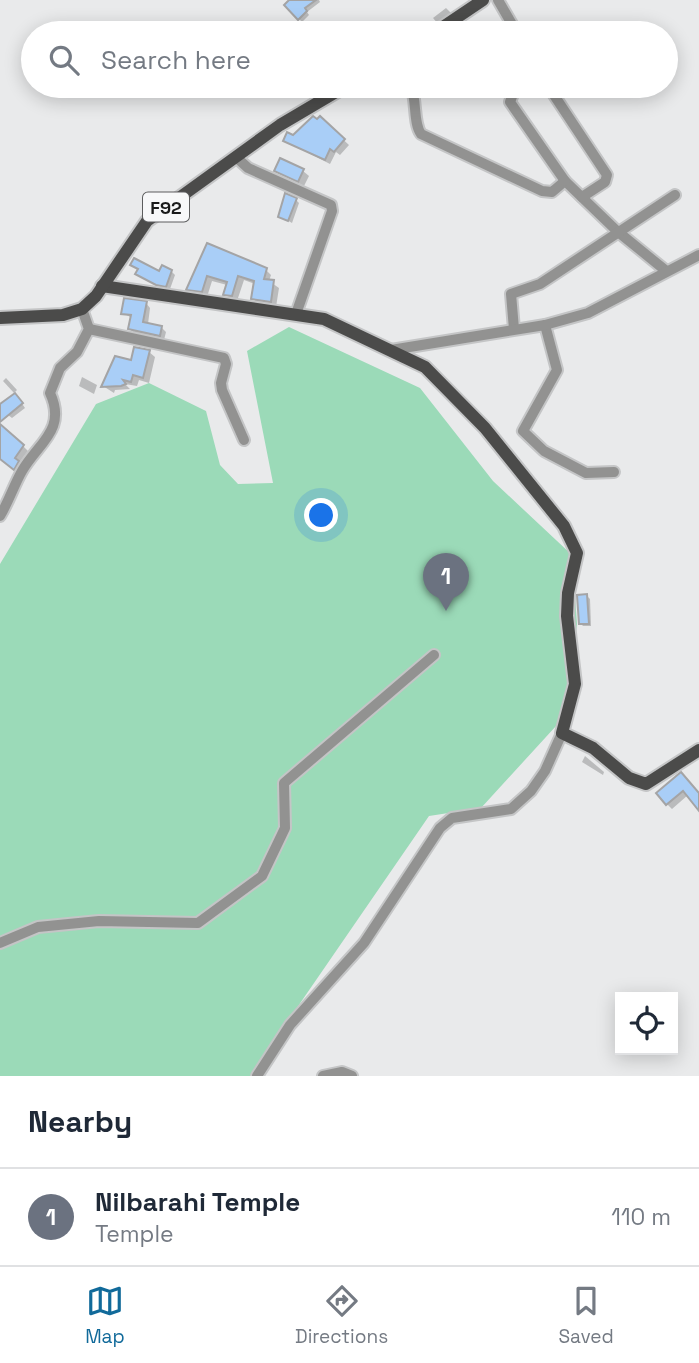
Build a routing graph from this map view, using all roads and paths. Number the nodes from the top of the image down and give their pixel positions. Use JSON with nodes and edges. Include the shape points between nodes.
{"nodes":[{"id":1,"x":483,"y":0,"type":"edge"},
{"id":2,"x":498,"y":0,"type":"edge"},
{"id":3,"x":452,"y":21,"type":"edge"},
{"id":4,"x":510,"y":21,"type":"edge"},
{"id":5,"x":326,"y":98,"type":"edge"},
{"id":6,"x":415,"y":98,"type":"edge"},
{"id":7,"x":511,"y":98,"type":"edge"},
{"id":8,"x":556,"y":98,"type":"edge"},
{"id":9,"x":236,"y":157,"type":"junction"},
{"id":10,"x":565,"y":181,"type":"junction"},
{"id":11,"x":675,"y":195,"type":"dead end"},
{"id":12,"x":582,"y":197,"type":"junction"},
{"id":13,"x":617,"y":231,"type":"junction"},
{"id":14,"x":699,"y":255,"type":"edge"},
{"id":15,"x":665,"y":270,"type":"junction"},
{"id":16,"x":102,"y":286,"type":"junction"},
{"id":17,"x":82,"y":309,"type":"junction"},
{"id":18,"x":296,"y":314,"type":"junction"},
{"id":19,"x":0,"y":318,"type":"edge"},
{"id":20,"x":545,"y":325,"type":"junction"},
{"id":21,"x":514,"y":329,"type":"junction"},
{"id":22,"x":89,"y":330,"type":"junction"},
{"id":23,"x":390,"y":350,"type":"junction"},
{"id":24,"x":244,"y":440,"type":"dead end"},
{"id":25,"x":614,"y":472,"type":"dead end"},
{"id":26,"x":0,"y":516,"type":"edge"},
{"id":27,"x":434,"y":655,"type":"dead end"},
{"id":28,"x":562,"y":733,"type":"junction"},
{"id":29,"x":699,"y":750,"type":"edge"},
{"id":30,"x":0,"y":943,"type":"edge"},
{"id":31,"x":257,"y":1076,"type":"edge"},
{"id":32,"x":323,"y":1076,"type":"edge"},
{"id":33,"x":352,"y":1076,"type":"edge"}],
"edges":[{"from":1,"to":3,"type":"main road"},
{"from":2,"to":4,"type":"street"},
{"from":5,"to":9,"type":"main road","number":"F92"},
{"from":6,"to":10,"type":"street","via":[[415,125],[421,134],[542,191],[552,192]]},
{"from":7,"to":10,"type":"street"},
{"from":8,"to":12,"type":"street","via":[[607,175]]},
{"from":9,"to":16,"type":"main road","number":"F92","via":[[147,221]]},
{"from":9,"to":18,"type":"street","via":[[248,168],[331,205]]},
{"from":10,"to":12,"type":"street"},
{"from":11,"to":13,"type":"street"},
{"from":12,"to":13,"type":"street"},
{"from":13,"to":15,"type":"street"},
{"from":13,"to":21,"type":"street","via":[[540,284],[511,294]]},
{"from":14,"to":15,"type":"street"},
{"from":15,"to":20,"type":"street","via":[[603,306]]},
{"from":16,"to":17,"type":"main road","number":"F92"},
{"from":16,"to":18,"type":"main road"},
{"from":17,"to":19,"type":"main road","via":[[62,315]]},
{"from":17,"to":22,"type":"street"},
{"from":18,"to":23,"type":"main road","via":[[324,318]]},
{"from":20,"to":21,"type":"street"},
{"from":20,"to":25,"type":"street","via":[[557,370],[523,431],[544,452],[586,473]]},
{"from":21,"to":23,"type":"street"},
{"from":22,"to":24,"type":"street","via":[[224,358],[220,383]]},
{"from":22,"to":26,"type":"street","via":[[77,352],[60,368],[50,393],[56,407],[52,430],[24,467]]},
{"from":23,"to":28,"type":"main road","via":[[425,367],[485,428],[565,526],[577,553],[567,616],[575,684]]},
{"from":27,"to":30,"type":"street","via":[[284,783],[285,828],[261,876],[198,923],[99,921],[38,927]]},
{"from":28,"to":29,"type":"main road","via":[[593,748],[629,778],[646,784]]},
{"from":28,"to":31,"type":"street","via":[[545,771],[511,808],[452,818],[440,828],[365,943],[290,1026]]},
{"from":32,"to":33,"type":"street","via":[[341,1072]]}]}
